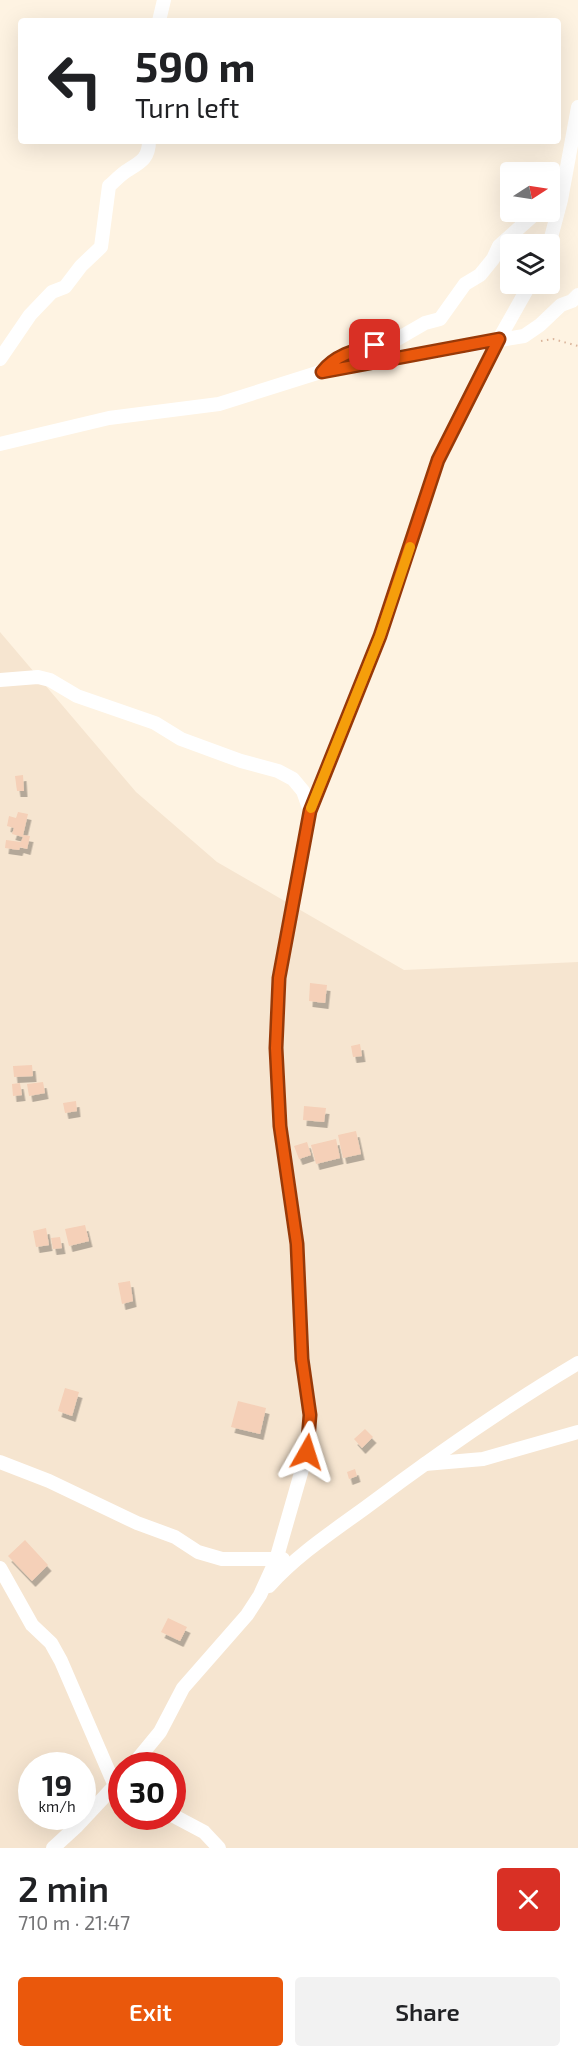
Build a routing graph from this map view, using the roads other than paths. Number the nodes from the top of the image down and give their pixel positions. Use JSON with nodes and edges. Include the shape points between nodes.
{"nodes":[{"id":1,"x":164,"y":0,"type":"edge"},
{"id":2,"x":160,"y":18,"type":"edge"},
{"id":3,"x":578,"y":107,"type":"edge"},
{"id":4,"x":150,"y":144,"type":"edge"},
{"id":5,"x":569,"y":158,"type":"junction"},
{"id":6,"x":560,"y":177,"type":"edge"},
{"id":7,"x":524,"y":222,"type":"edge"},
{"id":8,"x":552,"y":234,"type":"edge"},
{"id":9,"x":524,"y":294,"type":"edge"},
{"id":10,"x":578,"y":295,"type":"edge"},
{"id":11,"x":499,"y":339,"type":"junction"},
{"id":12,"x":0,"y":359,"type":"edge"},
{"id":13,"x":322,"y":372,"type":"junction"},
{"id":14,"x":0,"y":444,"type":"edge"},
{"id":15,"x":0,"y":680,"type":"edge"},
{"id":16,"x":324,"y":776,"type":"junction"},
{"id":17,"x":300,"y":787,"type":"junction"},
{"id":18,"x":310,"y":811,"type":"junction"},
{"id":19,"x":578,"y":1363,"type":"edge"},
{"id":20,"x":578,"y":1432,"type":"edge"},
{"id":21,"x":0,"y":1462,"type":"edge"},
{"id":22,"x":423,"y":1464,"type":"junction"},
{"id":23,"x":305,"y":1552,"type":"junction"},
{"id":24,"x":276,"y":1560,"type":"junction"},
{"id":25,"x":0,"y":1568,"type":"edge"},
{"id":26,"x":260,"y":1595,"type":"junction"},
{"id":27,"x":144,"y":1752,"type":"edge"},
{"id":28,"x":108,"y":1761,"type":"edge"},
{"id":29,"x":108,"y":1795,"type":"edge"},
{"id":30,"x":186,"y":1822,"type":"edge"},
{"id":31,"x":53,"y":1848,"type":"edge"},
{"id":32,"x":219,"y":1848,"type":"edge"}],
"edges":[{"from":1,"to":2,"type":"street"},
{"from":3,"to":5,"type":"street"},
{"from":4,"to":12,"type":"street","via":[[142,163],[109,186],[101,247],[65,287],[52,292],[30,315]]},
{"from":5,"to":6,"type":"street"},
{"from":5,"to":8,"type":"street"},
{"from":7,"to":13,"type":"street","via":[[499,246],[480,275],[465,284],[440,319],[425,323],[387,345],[340,356]]},
{"from":9,"to":11,"type":"street"},
{"from":10,"to":11,"type":"street","via":[[524,336]]},
{"from":11,"to":13,"type":"street"},
{"from":11,"to":16,"type":"street","via":[[438,460],[380,636]]},
{"from":13,"to":14,"type":"street","via":[[219,404],[110,418]]},
{"from":15,"to":17,"type":"street","via":[[50,680],[77,696],[155,723],[181,739],[241,762],[278,771]]},
{"from":16,"to":17,"type":"street"},
{"from":16,"to":18,"type":"street"},
{"from":17,"to":18,"type":"street"},
{"from":18,"to":24,"type":"street","via":[[279,978],[276,1048],[280,1126],[297,1244],[302,1359],[310,1415],[307,1452]]},
{"from":19,"to":22,"type":"street"},
{"from":20,"to":22,"type":"street","via":[[483,1459]]},
{"from":21,"to":24,"type":"street","via":[[175,1537],[198,1552],[222,1559]]},
{"from":22,"to":23,"type":"street"},
{"from":23,"to":24,"type":"street"},
{"from":23,"to":26,"type":"street"},
{"from":24,"to":26,"type":"street"},
{"from":25,"to":28,"type":"street","via":[[32,1625],[51,1643]]},
{"from":26,"to":27,"type":"street","via":[[183,1688],[160,1732]]},
{"from":29,"to":31,"type":"street"},
{"from":30,"to":32,"type":"street","via":[[204,1832]]}]}
